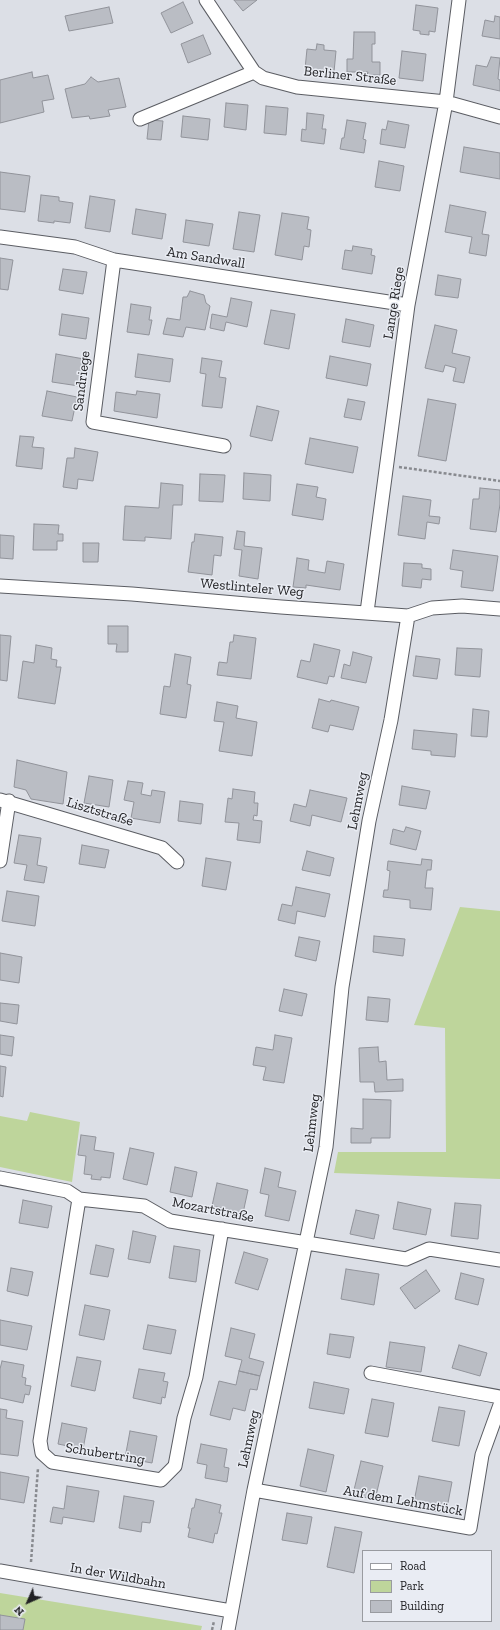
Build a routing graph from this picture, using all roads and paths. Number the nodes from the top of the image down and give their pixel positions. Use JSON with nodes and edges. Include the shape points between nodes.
{"nodes":[{"id":1,"x":206,"y":0,"type":"edge"},
{"id":2,"x":459,"y":0,"type":"edge"},
{"id":3,"x":254,"y":72,"type":"junction"},
{"id":4,"x":446,"y":102,"type":"junction"},
{"id":5,"x":500,"y":117,"type":"edge"},
{"id":6,"x":140,"y":119,"type":"dead end"},
{"id":7,"x":0,"y":237,"type":"edge"},
{"id":8,"x":114,"y":260,"type":"junction"},
{"id":9,"x":408,"y":305,"type":"junction"},
{"id":10,"x":224,"y":446,"type":"dead end"},
{"id":11,"x":387,"y":466,"type":"junction"},
{"id":12,"x":500,"y":481,"type":"edge"},
{"id":13,"x":0,"y":586,"type":"edge"},
{"id":14,"x":500,"y":609,"type":"edge"},
{"id":15,"x":367,"y":612,"type":"junction"},
{"id":16,"x":408,"y":616,"type":"junction"},
{"id":17,"x":5,"y":800,"type":"edge"},
{"id":18,"x":0,"y":861,"type":"edge"},
{"id":19,"x":177,"y":862,"type":"dead end"},
{"id":20,"x":0,"y":1178,"type":"edge"},
{"id":21,"x":79,"y":1199,"type":"junction"},
{"id":22,"x":222,"y":1229,"type":"junction"},
{"id":23,"x":307,"y":1242,"type":"junction"},
{"id":24,"x":500,"y":1260,"type":"edge"},
{"id":25,"x":371,"y":1373,"type":"dead end"},
{"id":26,"x":500,"y":1397,"type":"edge"},
{"id":27,"x":500,"y":1405,"type":"edge"},
{"id":28,"x":38,"y":1465,"type":"dead end"},
{"id":29,"x":254,"y":1490,"type":"junction"},
{"id":30,"x":0,"y":1571,"type":"edge"},
{"id":31,"x":29,"y":1577,"type":"junction"},
{"id":32,"x":232,"y":1611,"type":"junction"},
{"id":33,"x":228,"y":1630,"type":"edge"}],
"edges":[{"from":1,"to":3,"type":"street"},
{"from":2,"to":4,"type":"street","name":"Lange Riege"},
{"from":3,"to":4,"type":"street","name":"Berliner Straße","via":[[263,78],[297,87]]},
{"from":3,"to":6,"type":"street"},
{"from":4,"to":5,"type":"street","name":"Berliner Straße"},
{"from":4,"to":9,"type":"street","name":"Lange Riege"},
{"from":7,"to":8,"type":"street","name":"Am Sandwall","via":[[75,247]]},
{"from":8,"to":9,"type":"street","name":"Am Sandwall"},
{"from":8,"to":10,"type":"street","name":"Sandriege","via":[[93,422]]},
{"from":9,"to":11,"type":"street","name":"Lange Riege"},
{"from":11,"to":12,"type":"path"},
{"from":11,"to":15,"type":"street","name":"Lange Riege"},
{"from":13,"to":15,"type":"street","name":"Westlinteler Weg"},
{"from":14,"to":16,"type":"street","name":"Westlinteler Weg","via":[[462,606],[432,608]]},
{"from":15,"to":16,"type":"street","name":"Westlinteler Weg"},
{"from":16,"to":23,"type":"street","name":"Lehmweg","via":[[391,720],[369,821],[343,980],[326,1147]]},
{"from":17,"to":18,"type":"street","name":"Lisztstraße"},
{"from":17,"to":19,"type":"street","name":"Lisztstraße","via":[[162,848]]},
{"from":20,"to":21,"type":"street","name":"Mozartstraße","via":[[68,1191]]},
{"from":21,"to":22,"type":"street","name":"Mozartstraße","via":[[144,1206],[170,1221]]},
{"from":21,"to":22,"type":"street","name":"Schubertring","via":[[40,1441],[42,1453],[52,1462],[161,1480],[175,1466],[184,1418],[196,1377]]},
{"from":22,"to":23,"type":"street","name":"Mozartstraße"},
{"from":23,"to":24,"type":"street","via":[[406,1259],[429,1249]]},
{"from":23,"to":29,"type":"street","name":"Lehmweg"},
{"from":25,"to":26,"type":"street"},
{"from":27,"to":29,"type":"street","name":"Auf dem Lehmstück","via":[[482,1455],[470,1528]]},
{"from":28,"to":31,"type":"path"},
{"from":29,"to":32,"type":"street","name":"Lehmweg"},
{"from":30,"to":31,"type":"street","name":"In der Wildbahn"},
{"from":31,"to":32,"type":"street","name":"In der Wildbahn"},
{"from":32,"to":33,"type":"street","name":"Lehmweg"}]}
